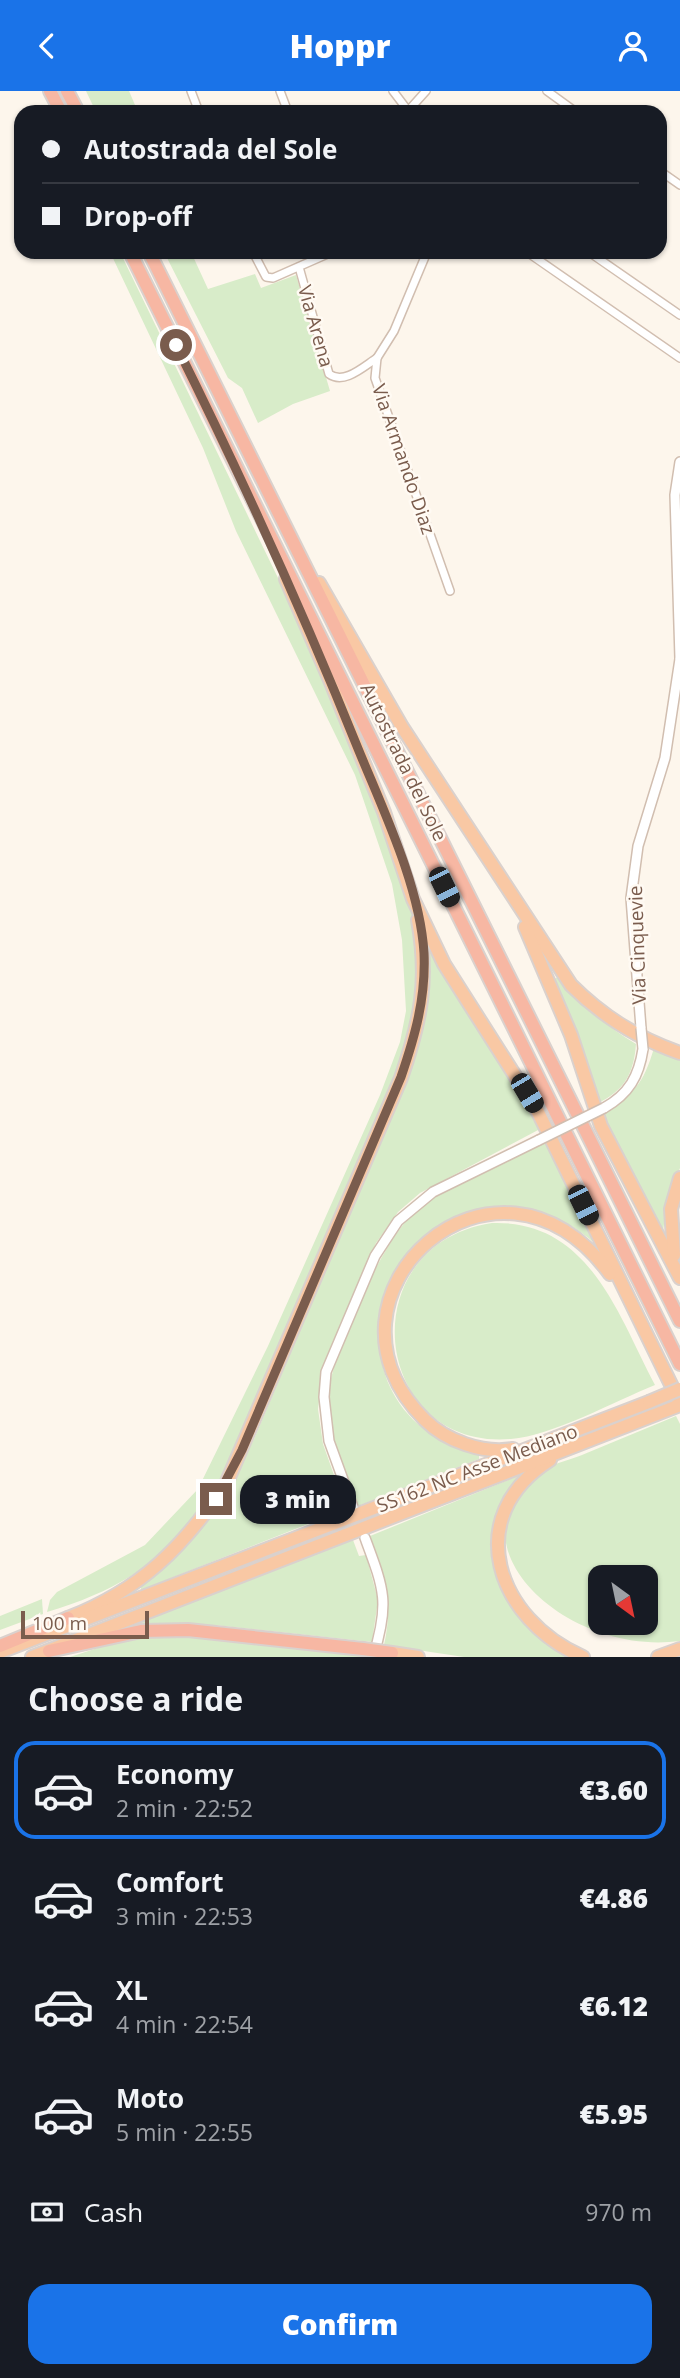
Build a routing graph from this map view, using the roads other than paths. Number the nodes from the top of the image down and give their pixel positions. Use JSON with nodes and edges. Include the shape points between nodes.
{"nodes":[{"id":1,"x":393,"y":91,"type":"edge"},
{"id":2,"x":426,"y":91,"type":"edge"},
{"id":3,"x":547,"y":91,"type":"edge"},
{"id":4,"x":404,"y":105,"type":"edge"},
{"id":5,"x":414,"y":105,"type":"edge"},
{"id":6,"x":566,"y":105,"type":"edge"},
{"id":7,"x":133,"y":259,"type":"edge"},
{"id":8,"x":152,"y":259,"type":"edge"},
{"id":9,"x":256,"y":259,"type":"edge"},
{"id":10,"x":317,"y":259,"type":"edge"},
{"id":11,"x":424,"y":259,"type":"edge"},
{"id":12,"x":537,"y":259,"type":"edge"},
{"id":13,"x":599,"y":259,"type":"edge"},
{"id":14,"x":299,"y":267,"type":"junction"},
{"id":15,"x":680,"y":315,"type":"edge"},
{"id":16,"x":377,"y":358,"type":"junction"},
{"id":17,"x":680,"y":358,"type":"edge"},
{"id":18,"x":233,"y":460,"type":"junction"},
{"id":19,"x":680,"y":462,"type":"edge"},
{"id":20,"x":678,"y":513,"type":"edge"},
{"id":21,"x":286,"y":526,"type":"junction"},
{"id":22,"x":450,"y":591,"type":"dead end"},
{"id":23,"x":680,"y":659,"type":"edge"},
{"id":24,"x":507,"y":888,"type":"junction"},
{"id":25,"x":413,"y":899,"type":"junction"},
{"id":26,"x":680,"y":1053,"type":"edge"},
{"id":27,"x":680,"y":1178,"type":"edge"},
{"id":28,"x":679,"y":1275,"type":"edge"},
{"id":29,"x":628,"y":1299,"type":"junction"},
{"id":30,"x":680,"y":1321,"type":"edge"},
{"id":31,"x":680,"y":1364,"type":"edge"},
{"id":32,"x":680,"y":1389,"type":"edge"},
{"id":33,"x":680,"y":1404,"type":"edge"},
{"id":34,"x":577,"y":1444,"type":"junction"},
{"id":35,"x":534,"y":1446,"type":"junction"},
{"id":36,"x":353,"y":1507,"type":"dead end"},
{"id":37,"x":365,"y":1538,"type":"dead end"},
{"id":38,"x":70,"y":1622,"type":"junction"},
{"id":39,"x":79,"y":1641,"type":"junction"},
{"id":40,"x":0,"y":1646,"type":"edge"},
{"id":41,"x":680,"y":1649,"type":"edge"},
{"id":42,"x":0,"y":1653,"type":"edge"},
{"id":43,"x":368,"y":1653,"type":"edge"},
{"id":44,"x":32,"y":1657,"type":"edge"},
{"id":45,"x":418,"y":1657,"type":"edge"},
{"id":46,"x":583,"y":1657,"type":"edge"},
{"id":47,"x":657,"y":1657,"type":"edge"}],
"edges":[{"from":1,"to":4,"type":"street"},
{"from":2,"to":5,"type":"street"},
{"from":3,"to":6,"type":"street"},
{"from":7,"to":18,"type":"highway","name":"Autostrada del Sole"},
{"from":8,"to":21,"type":"highway","name":"Autostrada del Sole"},
{"from":9,"to":14,"type":"street","name":"Via Arena","via":[[265,277]]},
{"from":10,"to":14,"type":"street","name":"Via Arena"},
{"from":11,"to":16,"type":"street","name":"Via Armando Diaz","via":[[394,331]]},
{"from":12,"to":17,"type":"street"},
{"from":13,"to":15,"type":"street"},
{"from":14,"to":16,"type":"street","name":"Via Arena","via":[[329,374],[345,378]]},
{"from":16,"to":22,"type":"street","name":"Via Armando Diaz","via":[[375,378]]},
{"from":18,"to":25,"type":"highway","via":[[335,692],[384,812]]},
{"from":18,"to":31,"type":"highway","name":"Autostrada del Sole"},
{"from":19,"to":20,"type":"street","name":"Via Cinquevie"},
{"from":20,"to":23,"type":"street","name":"Via Cinquevie"},
{"from":21,"to":24,"type":"highway","via":[[402,727]]},
{"from":21,"to":30,"type":"highway","name":"Autostrada del Sole"},
{"from":23,"to":36,"type":"street","name":"Via Cinquevie","bridge":true,"via":[[666,758],[638,846],[632,898],[643,1049],[632,1085],[618,1101],[424,1199],[398,1221],[375,1256],[326,1372],[329,1441]]},
{"from":24,"to":26,"type":"highway","via":[[571,985],[590,1004],[622,1027]]},
{"from":24,"to":28,"type":"highway","via":[[549,977],[601,1126]]},
{"from":25,"to":29,"type":"highway","via":[[444,964],[538,1111]]},
{"from":25,"to":38,"type":"highway","via":[[424,950],[417,1030],[396,1090],[226,1484],[184,1542],[160,1565]]},
{"from":27,"to":28,"type":"highway","via":[[669,1226]]},
{"from":29,"to":33,"type":"highway"},
{"from":29,"to":35,"type":"highway","via":[[580,1240],[560,1226],[518,1213],[468,1218],[438,1233],[416,1252],[397,1279],[387,1307],[385,1336],[398,1387],[410,1406],[449,1438],[483,1449]]},
{"from":32,"to":35,"type":"highway","name":"SS162 NC Asse Mediano","bridge":true},
{"from":33,"to":34,"type":"highway","name":"SS162 NC Asse Mediano"},
{"from":34,"to":39,"type":"highway","name":"SS162 NC Asse Mediano"},
{"from":34,"to":46,"type":"highway","via":[[533,1471],[510,1497],[499,1524],[497,1548],[510,1594],[526,1618],[562,1648]]},
{"from":35,"to":38,"type":"highway","name":"SS162 NC Asse Mediano"},
{"from":37,"to":43,"type":"street","via":[[383,1588],[385,1608]]},
{"from":38,"to":40,"type":"highway"},
{"from":38,"to":42,"type":"highway","name":"SS162 NC Asse Mediano"},
{"from":39,"to":43,"type":"highway","via":[[141,1631],[188,1630]]},
{"from":39,"to":44,"type":"highway"},
{"from":41,"to":47,"type":"highway"},
{"from":43,"to":45,"type":"highway","bridge":true}]}
